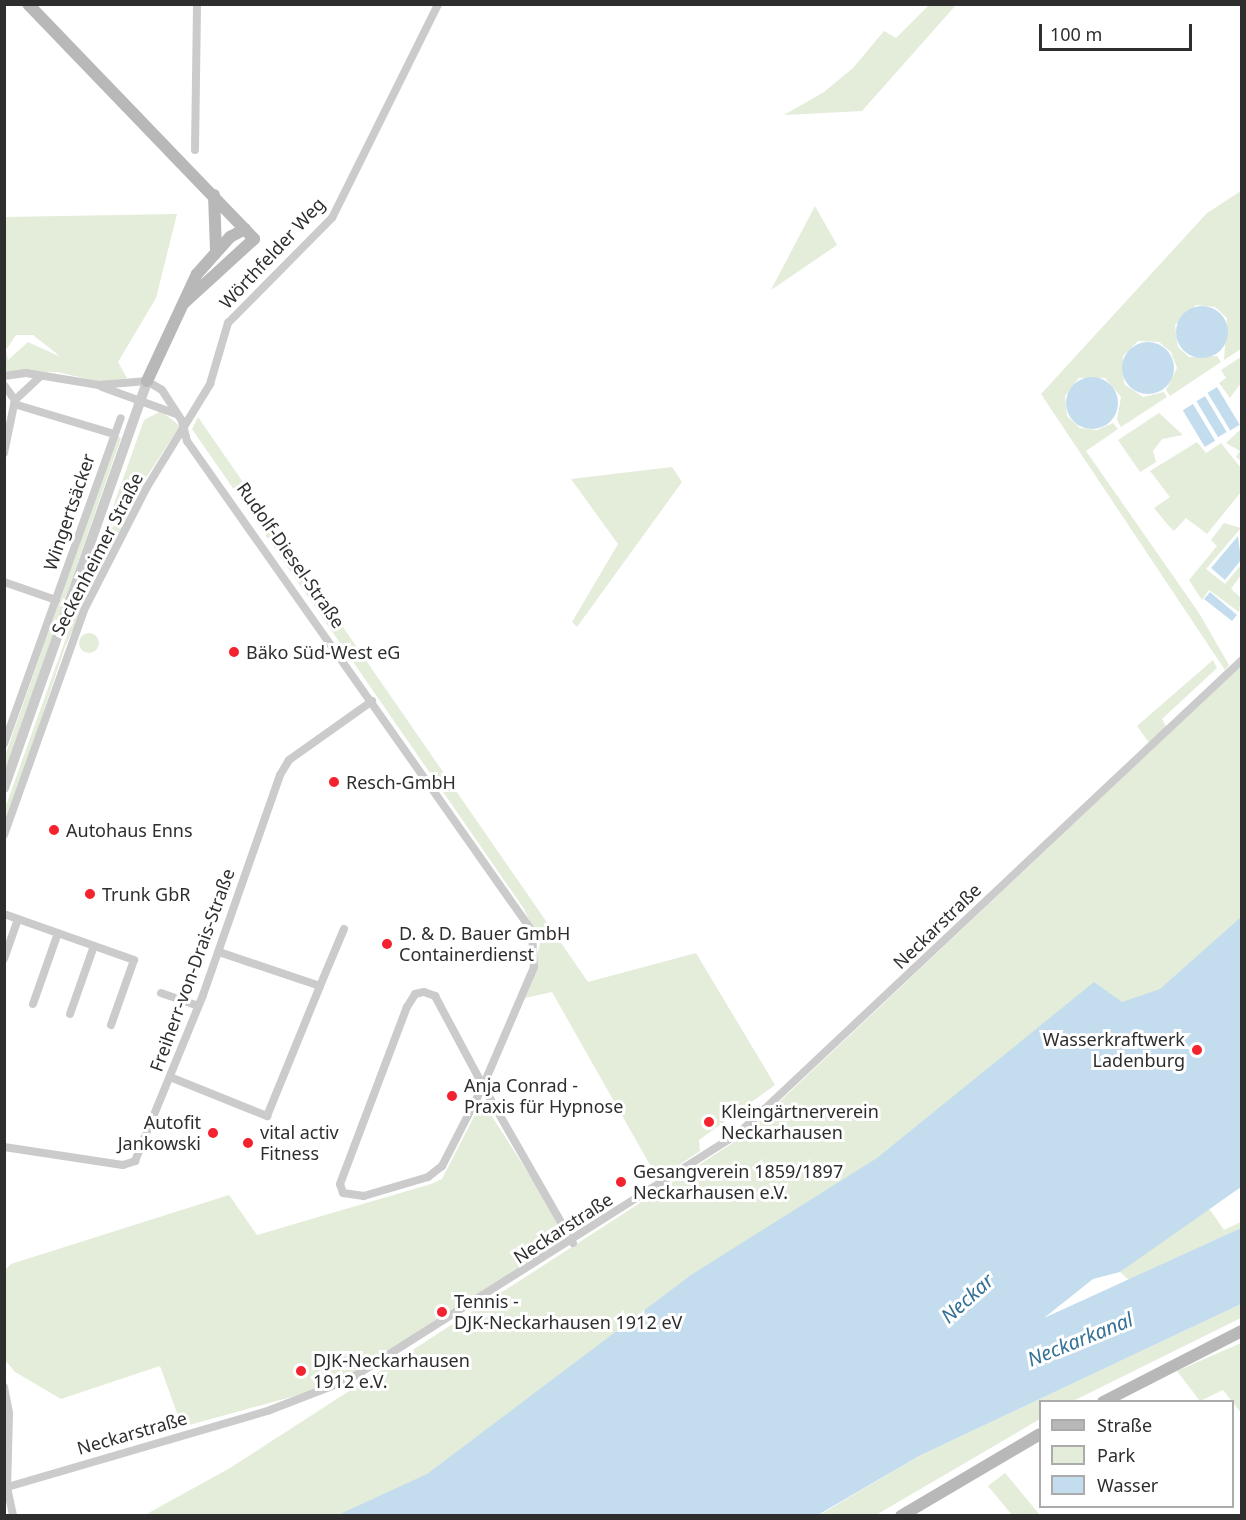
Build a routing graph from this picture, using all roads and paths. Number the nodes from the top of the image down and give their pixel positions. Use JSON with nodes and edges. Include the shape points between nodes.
{"nodes":[{"id":1,"x":28,"y":4,"type":"edge"},
{"id":2,"x":196,"y":4,"type":"edge"},
{"id":3,"x":438,"y":4,"type":"edge"},
{"id":4,"x":195,"y":150,"type":"dead end"},
{"id":5,"x":214,"y":195,"type":"junction"},
{"id":6,"x":245,"y":229,"type":"junction"},
{"id":7,"x":216,"y":250,"type":"junction"},
{"id":8,"x":184,"y":303,"type":"junction"},
{"id":9,"x":4,"y":376,"type":"edge"},
{"id":10,"x":41,"y":376,"type":"junction"},
{"id":11,"x":147,"y":381,"type":"junction"},
{"id":12,"x":4,"y":385,"type":"edge"},
{"id":13,"x":99,"y":386,"type":"junction"},
{"id":14,"x":141,"y":400,"type":"junction"},
{"id":15,"x":14,"y":402,"type":"junction"},
{"id":16,"x":177,"y":415,"type":"junction"},
{"id":17,"x":121,"y":418,"type":"dead end"},
{"id":18,"x":185,"y":429,"type":"junction"},
{"id":19,"x":114,"y":434,"type":"junction"},
{"id":20,"x":4,"y":453,"type":"edge"},
{"id":21,"x":4,"y":582,"type":"edge"},
{"id":22,"x":56,"y":600,"type":"junction"},
{"id":23,"x":1242,"y":660,"type":"edge"},
{"id":24,"x":372,"y":701,"type":"junction"},
{"id":25,"x":5,"y":740,"type":"edge"},
{"id":26,"x":4,"y":788,"type":"edge"},
{"id":27,"x":4,"y":835,"type":"edge"},
{"id":28,"x":4,"y":914,"type":"edge"},
{"id":29,"x":18,"y":919,"type":"junction"},
{"id":30,"x":344,"y":929,"type":"dead end"},
{"id":31,"x":58,"y":933,"type":"junction"},
{"id":32,"x":94,"y":946,"type":"junction"},
{"id":33,"x":219,"y":952,"type":"junction"},
{"id":34,"x":4,"y":958,"type":"edge"},
{"id":35,"x":320,"y":986,"type":"junction"},
{"id":36,"x":161,"y":993,"type":"dead end"},
{"id":37,"x":33,"y":1004,"type":"dead end"},
{"id":38,"x":198,"y":1006,"type":"junction"},
{"id":39,"x":70,"y":1014,"type":"dead end"},
{"id":40,"x":111,"y":1025,"type":"dead end"},
{"id":41,"x":170,"y":1077,"type":"junction"},
{"id":42,"x":483,"y":1086,"type":"junction"},
{"id":43,"x":4,"y":1147,"type":"edge"},
{"id":44,"x":573,"y":1243,"type":"junction"},
{"id":45,"x":1242,"y":1331,"type":"edge"},
{"id":46,"x":4,"y":1387,"type":"edge"},
{"id":47,"x":1105,"y":1400,"type":"edge"},
{"id":48,"x":1039,"y":1435,"type":"edge"},
{"id":49,"x":6,"y":1488,"type":"edge"},
{"id":50,"x":13,"y":1515,"type":"edge"},
{"id":51,"x":901,"y":1515,"type":"edge"}],
"edges":[{"from":1,"to":5,"type":"main road"},
{"from":2,"to":4,"type":"street"},
{"from":3,"to":18,"type":"street","name":"Wörthfelder Weg","via":[[344,198],[306,246],[249,297],[228,324],[216,371]]},
{"from":5,"to":6,"type":"main road"},
{"from":5,"to":7,"type":"main road"},
{"from":6,"to":7,"type":"main road"},
{"from":6,"to":8,"type":"main road","via":[[254,239]]},
{"from":7,"to":8,"type":"main road"},
{"from":8,"to":11,"type":"main road"},
{"from":9,"to":10,"type":"street"},
{"from":10,"to":13,"type":"street"},
{"from":10,"to":15,"type":"street"},
{"from":11,"to":13,"type":"street"},
{"from":11,"to":14,"type":"street"},
{"from":11,"to":16,"type":"street","name":"Rudolf-Diesel-Straße","via":[[162,390]]},
{"from":12,"to":15,"type":"street"},
{"from":13,"to":14,"type":"street"},
{"from":14,"to":16,"type":"street"},
{"from":14,"to":26,"type":"street"},
{"from":15,"to":19,"type":"street","name":"Wingertsäcker"},
{"from":15,"to":20,"type":"street"},
{"from":16,"to":18,"type":"street","name":"Rudolf-Diesel-Straße"},
{"from":17,"to":19,"type":"street","name":"Wingertsäcker"},
{"from":18,"to":24,"type":"street","name":"Rudolf-Diesel-Straße","via":[[187,441]]},
{"from":18,"to":27,"type":"street","name":"Seckenheimer Straße","via":[[147,487],[84,609]]},
{"from":19,"to":22,"type":"street","name":"Wingertsäcker"},
{"from":21,"to":22,"type":"street","name":"Wingertsäcker"},
{"from":22,"to":25,"type":"street","name":"Wingertsäcker"},
{"from":23,"to":44,"type":"street","name":"Neckarstraße","via":[[739,1133]]},
{"from":24,"to":33,"type":"street","name":"Freiherr-von-Drais-Straße","via":[[289,760]]},
{"from":24,"to":42,"type":"street","name":"Rudolf-Diesel-Straße","via":[[537,943],[534,967]]},
{"from":28,"to":29,"type":"street"},
{"from":29,"to":31,"type":"street"},
{"from":29,"to":34,"type":"street"},
{"from":30,"to":35,"type":"street"},
{"from":31,"to":32,"type":"street"},
{"from":31,"to":37,"type":"street"},
{"from":32,"to":39,"type":"street"},
{"from":32,"to":40,"type":"street","via":[[134,960]]},
{"from":33,"to":35,"type":"street"},
{"from":33,"to":38,"type":"street","name":"Freiherr-von-Drais-Straße"},
{"from":35,"to":41,"type":"street","via":[[267,1116]]},
{"from":36,"to":38,"type":"street"},
{"from":38,"to":41,"type":"street","name":"Freiherr-von-Drais-Straße"},
{"from":41,"to":43,"type":"street","name":"Freiherr-von-Drais-Straße","via":[[148,1136],[130,1164]]},
{"from":42,"to":42,"type":"street","name":"Rudolf-Diesel-Straße","via":[[435,996],[415,994],[340,1184],[343,1193],[364,1196],[436,1173]]},
{"from":42,"to":44,"type":"street"},
{"from":44,"to":49,"type":"street","name":"Neckarstraße","via":[[371,1368],[323,1392]]},
{"from":45,"to":47,"type":"main road"},
{"from":46,"to":49,"type":"street","via":[[9,1413]]},
{"from":48,"to":51,"type":"main road"},
{"from":49,"to":50,"type":"street"}]}
